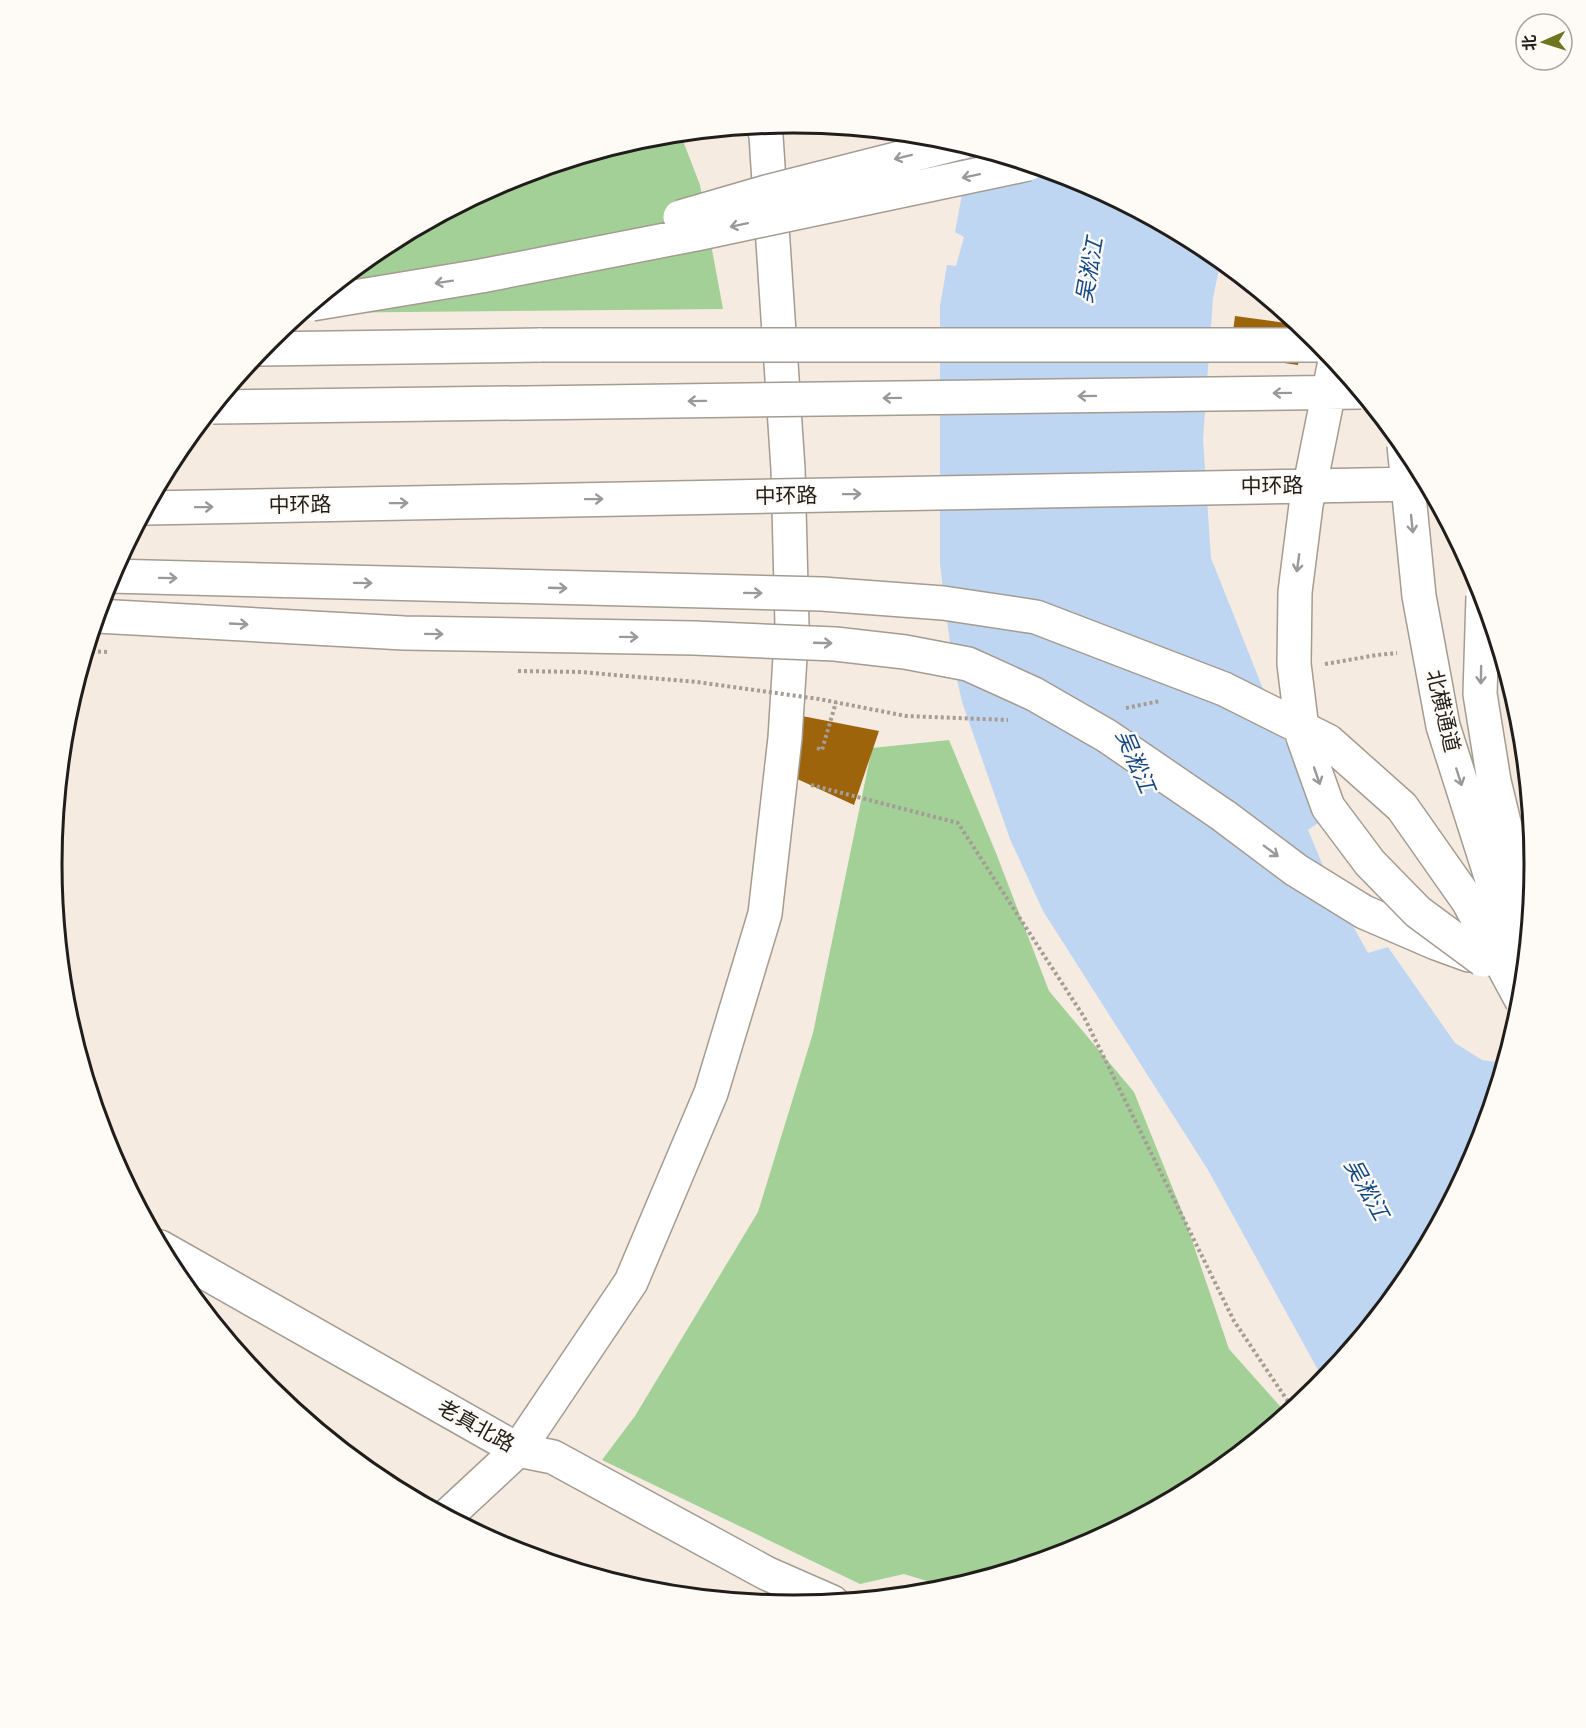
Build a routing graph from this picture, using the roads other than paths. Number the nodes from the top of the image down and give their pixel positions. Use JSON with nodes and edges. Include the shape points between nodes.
{"nodes":[{"id":1,"x":764,"y":133,"type":"edge"},
{"id":2,"x":940,"y":148,"type":"edge"},
{"id":3,"x":1014,"y":167,"type":"edge"},
{"id":4,"x":481,"y":276,"type":"junction"},
{"id":5,"x":326,"y":302,"type":"edge"},
{"id":6,"x":1308,"y":345,"type":"edge"},
{"id":7,"x":274,"y":349,"type":"edge"},
{"id":8,"x":1333,"y":371,"type":"edge"},
{"id":9,"x":1351,"y":392,"type":"edge"},
{"id":10,"x":223,"y":407,"type":"edge"},
{"id":11,"x":1406,"y":466,"type":"edge"},
{"id":12,"x":1417,"y":484,"type":"edge"},
{"id":13,"x":155,"y":508,"type":"edge"},
{"id":14,"x":121,"y":576,"type":"edge"},
{"id":15,"x":105,"y":616,"type":"edge"},
{"id":16,"x":1482,"y":619,"type":"edge"},
{"id":17,"x":1523,"y":899,"type":"edge"},
{"id":18,"x":1519,"y":950,"type":"edge"},
{"id":19,"x":1483,"y":960,"type":"junction"},
{"id":20,"x":1516,"y":971,"type":"edge"},
{"id":21,"x":1514,"y":986,"type":"edge"},
{"id":22,"x":176,"y":1256,"type":"edge"},
{"id":23,"x":518,"y":1450,"type":"junction"},
{"id":24,"x":452,"y":1511,"type":"edge"},
{"id":25,"x":815,"y":1595,"type":"edge"}],
"edges":[{"from":1,"to":23,"type":"main road","via":[[788,469],[792,625],[781,777],[765,914],[711,1093],[631,1282]]},
{"from":2,"to":4,"type":"main road","one_way":true,"bridge":true,"via":[[766,192]]},
{"from":3,"to":4,"type":"main road","one_way":true,"bridge":true},
{"from":4,"to":5,"type":"main road","one_way":true,"bridge":true},
{"from":6,"to":7,"type":"main road","bridge":true},
{"from":8,"to":19,"type":"main road","one_way":true,"bridge":true,"via":[[1306,505],[1295,592],[1294,664],[1303,737],[1328,807],[1370,863],[1418,912]]},
{"from":9,"to":10,"type":"main road","one_way":true,"bridge":true},
{"from":11,"to":18,"type":"main road","name":"北横通道","one_way":true,"bridge":true,"via":[[1419,596],[1443,726]]},
{"from":13,"to":12,"type":"main road","name":"中环路","one_way":true,"bridge":true},
{"from":14,"to":21,"type":"main road","one_way":true,"bridge":true,"via":[[822,594],[943,603],[1036,617],[1224,689],[1328,741],[1401,807],[1468,901]]},
{"from":15,"to":19,"type":"main road","one_way":true,"bridge":true,"via":[[404,633],[836,644],[968,664],[1034,694],[1107,736],[1296,870],[1364,912]]},
{"from":16,"to":17,"type":"main road","one_way":true,"bridge":true,"via":[[1480,694],[1494,781]]},
{"from":19,"to":20,"type":"main road","bridge":true},
{"from":22,"to":23,"type":"main road","name":"老真北路"},
{"from":23,"to":24,"type":"main road"},
{"from":23,"to":25,"type":"main road","name":"老真北路","via":[[553,1457],[766,1573]]}]}
